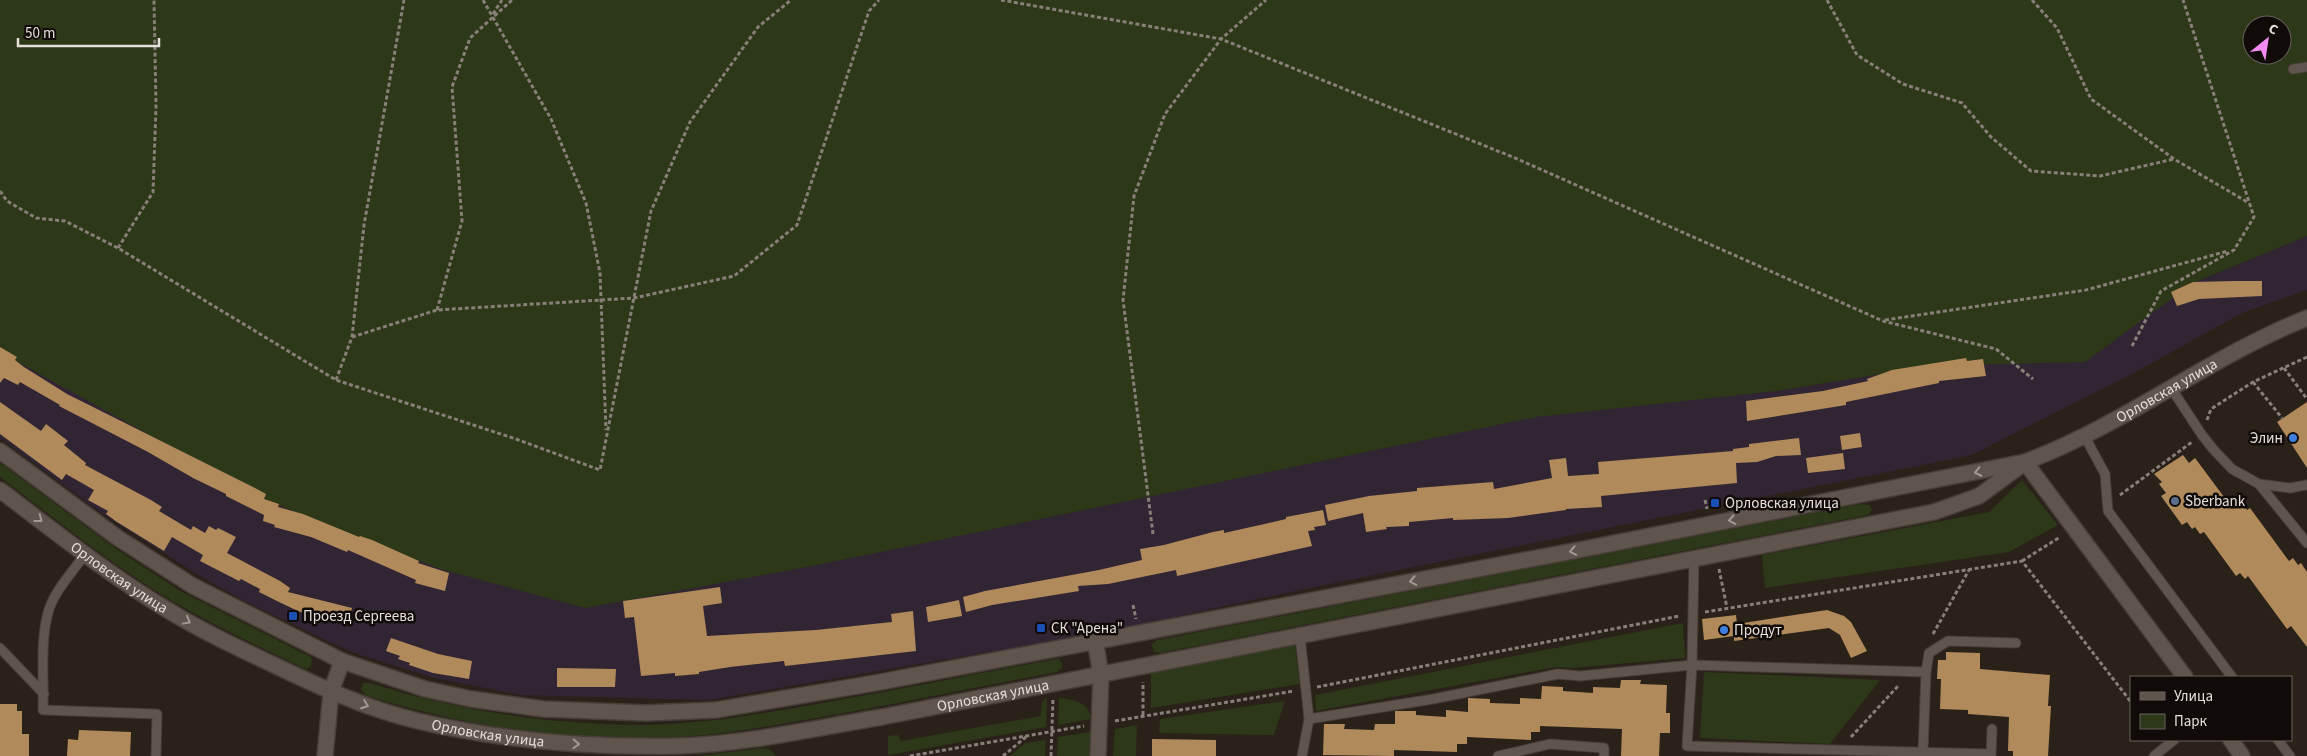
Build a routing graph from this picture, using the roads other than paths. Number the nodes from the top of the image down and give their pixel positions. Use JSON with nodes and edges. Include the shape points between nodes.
{"nodes":[{"id":1,"x":2307,"y":67,"type":"edge"},
{"id":2,"x":2292,"y":69,"type":"dead end"},
{"id":3,"x":2307,"y":318,"type":"edge"},
{"id":4,"x":2171,"y":388,"type":"junction"},
{"id":5,"x":2085,"y":437,"type":"junction"},
{"id":6,"x":0,"y":451,"type":"edge"},
{"id":7,"x":2025,"y":462,"type":"junction"},
{"id":8,"x":2259,"y":484,"type":"junction"},
{"id":9,"x":2307,"y":485,"type":"edge"},
{"id":10,"x":0,"y":490,"type":"edge"},
{"id":11,"x":2307,"y":543,"type":"edge"},
{"id":12,"x":86,"y":554,"type":"junction"},
{"id":13,"x":1694,"y":559,"type":"junction"},
{"id":14,"x":1300,"y":636,"type":"junction"},
{"id":15,"x":1094,"y":640,"type":"junction"},
{"id":16,"x":2016,"y":643,"type":"dead end"},
{"id":17,"x":0,"y":648,"type":"edge"},
{"id":18,"x":342,"y":661,"type":"junction"},
{"id":19,"x":1692,"y":665,"type":"junction"},
{"id":20,"x":1926,"y":672,"type":"junction"},
{"id":21,"x":1101,"y":675,"type":"junction"},
{"id":22,"x":2184,"y":676,"type":"edge"},
{"id":23,"x":2231,"y":676,"type":"edge"},
{"id":24,"x":331,"y":692,"type":"junction"},
{"id":25,"x":44,"y":694,"type":"junction"},
{"id":26,"x":1309,"y":719,"type":"junction"},
{"id":27,"x":1992,"y":729,"type":"dead end"},
{"id":28,"x":2173,"y":741,"type":"edge"},
{"id":29,"x":2232,"y":741,"type":"edge"},
{"id":30,"x":2279,"y":741,"type":"edge"},
{"id":31,"x":680,"y":751,"type":"edge"},
{"id":32,"x":1923,"y":751,"type":"junction"},
{"id":33,"x":1991,"y":755,"type":"edge"},
{"id":34,"x":156,"y":756,"type":"edge"},
{"id":35,"x":325,"y":756,"type":"edge"},
{"id":36,"x":1098,"y":756,"type":"edge"},
{"id":37,"x":1302,"y":756,"type":"edge"},
{"id":38,"x":1498,"y":756,"type":"edge"},
{"id":39,"x":1604,"y":756,"type":"edge"},
{"id":40,"x":2154,"y":756,"type":"edge"},
{"id":41,"x":2242,"y":756,"type":"edge"},
{"id":42,"x":2290,"y":756,"type":"edge"}],
"edges":[{"from":1,"to":2,"type":"lane"},
{"from":3,"to":4,"type":"street","name":"Орловская улица"},
{"from":4,"to":5,"type":"street","name":"Орловская улица"},
{"from":4,"to":8,"type":"lane","via":[[2202,435],[2232,469]]},
{"from":5,"to":7,"type":"street","name":"Орловская улица"},
{"from":5,"to":23,"type":"lane","via":[[2106,474],[2108,511]]},
{"from":6,"to":18,"type":"street","name":"Орловская улица","via":[[118,538],[193,586]]},
{"from":7,"to":13,"type":"street","name":"Орловская улица","via":[[1979,496],[1934,512]]},
{"from":7,"to":15,"type":"street","name":"Орловская улица","one_way":true,"via":[[1584,549]]},
{"from":7,"to":22,"type":"street"},
{"from":8,"to":9,"type":"lane","via":[[2290,488]]},
{"from":8,"to":11,"type":"lane"},
{"from":10,"to":12,"type":"street","name":"Орловская улица","one_way":true},
{"from":12,"to":24,"type":"street","name":"Орловская улица","one_way":true,"via":[[166,610]]},
{"from":12,"to":25,"type":"lane","via":[[48,611]]},
{"from":13,"to":14,"type":"street","name":"Орловская улица"},
{"from":13,"to":19,"type":"lane"},
{"from":14,"to":21,"type":"street","name":"Орловская улица"},
{"from":14,"to":26,"type":"lane"},
{"from":15,"to":18,"type":"street","name":"Орловская улица","via":[[716,710],[646,713],[543,710],[471,699],[425,689]]},
{"from":15,"to":21,"type":"street"},
{"from":16,"to":20,"type":"lane","via":[[1948,641],[1929,653]]},
{"from":17,"to":25,"type":"lane"},
{"from":18,"to":24,"type":"street"},
{"from":19,"to":20,"type":"lane"},
{"from":19,"to":26,"type":"lane","via":[[1580,676],[1558,674]]},
{"from":19,"to":32,"type":"lane","via":[[1687,746]]},
{"from":20,"to":32,"type":"lane"},
{"from":21,"to":31,"type":"street","name":"Орловская улица"},
{"from":21,"to":36,"type":"street"},
{"from":24,"to":31,"type":"street","name":"Орловская улица","one_way":true,"via":[[418,721],[498,736]]},
{"from":24,"to":35,"type":"street"},
{"from":25,"to":34,"type":"lane","via":[[43,710],[157,714]]},
{"from":26,"to":37,"type":"lane"},
{"from":27,"to":33,"type":"lane"},
{"from":28,"to":40,"type":"lane"},
{"from":29,"to":41,"type":"street"},
{"from":30,"to":42,"type":"lane"},
{"from":32,"to":33,"type":"lane"},
{"from":38,"to":39,"type":"lane","via":[[1550,744],[1604,748]]}]}
